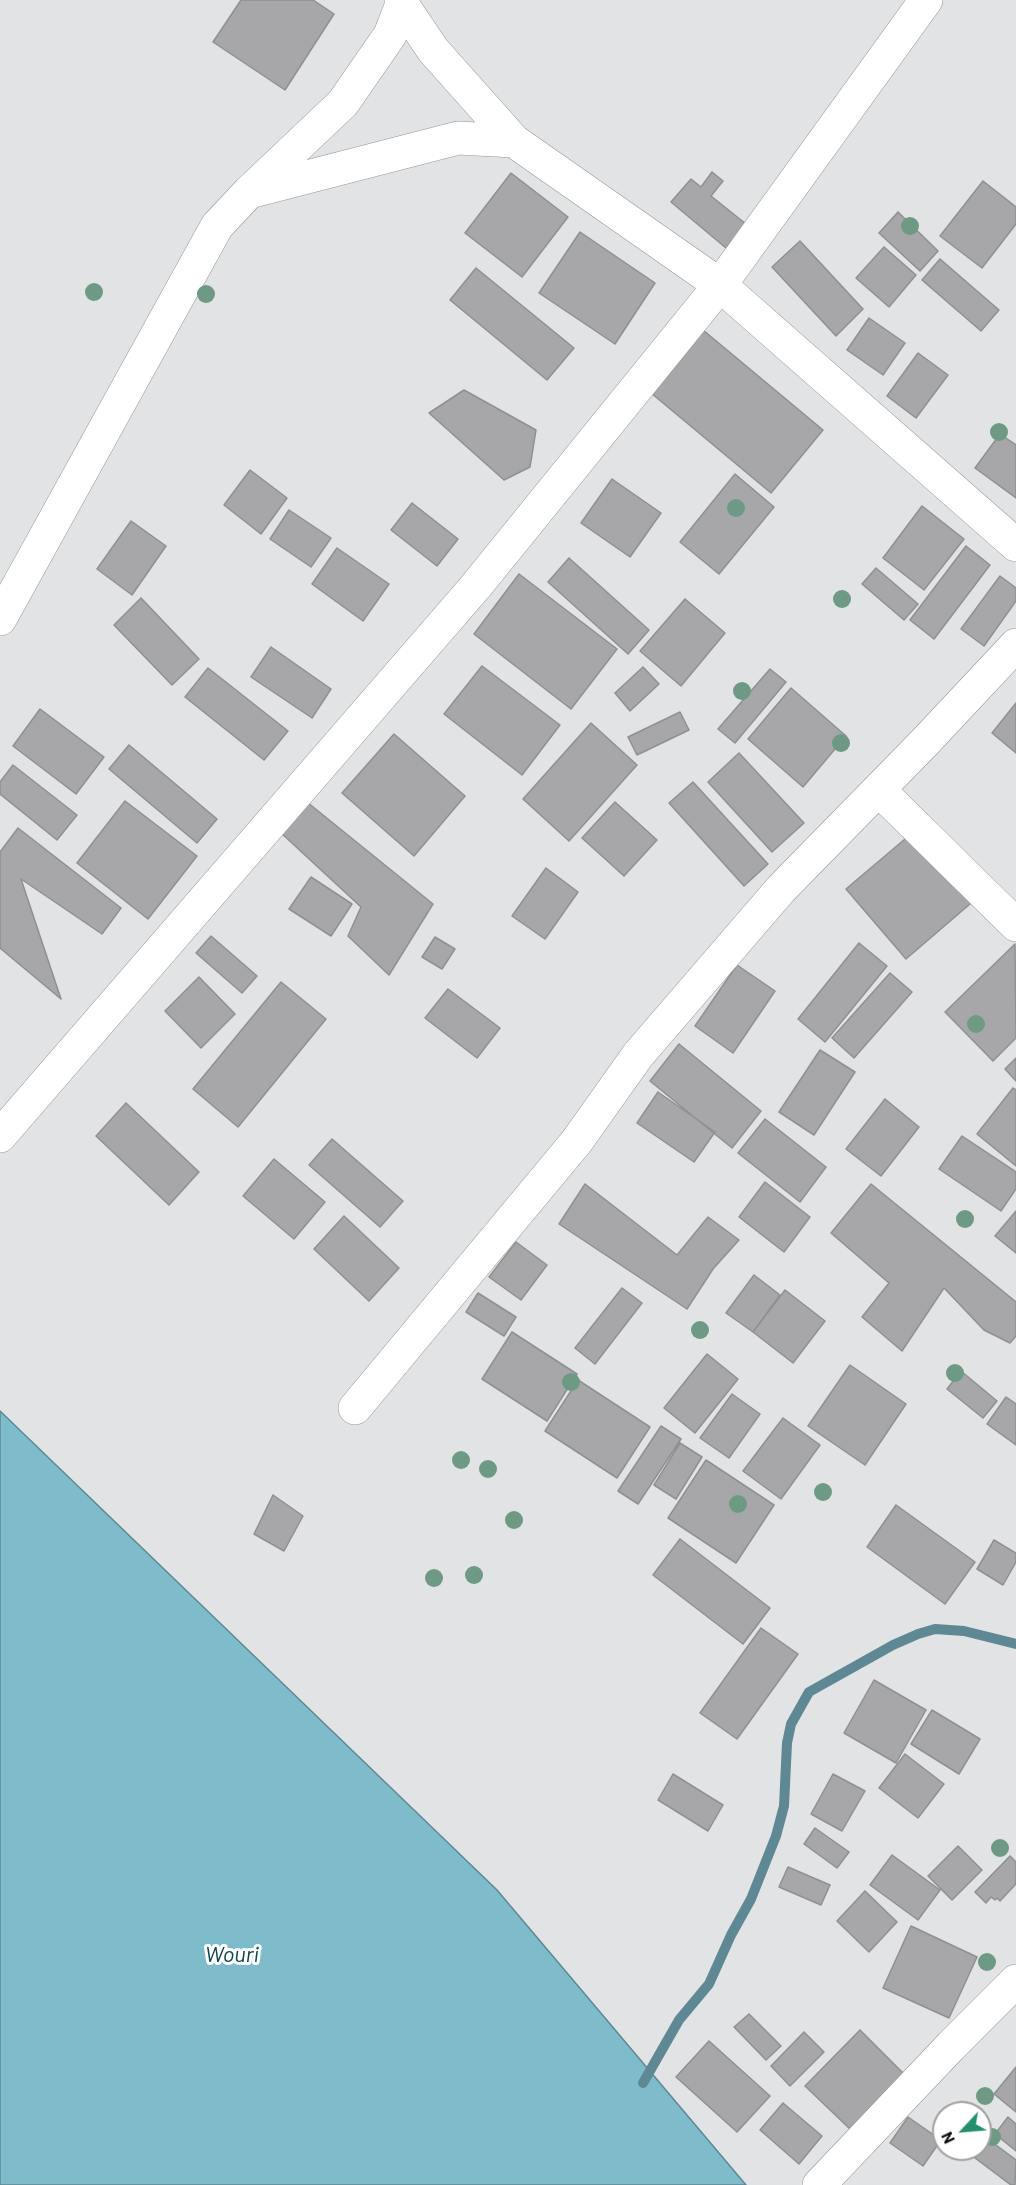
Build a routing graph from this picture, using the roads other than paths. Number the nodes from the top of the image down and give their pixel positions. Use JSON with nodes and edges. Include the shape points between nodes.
{"nodes":[{"id":1,"x":926,"y":0,"type":"edge"},
{"id":2,"x":401,"y":2,"type":"edge"},
{"id":3,"x":514,"y":141,"type":"junction"},
{"id":4,"x":249,"y":192,"type":"junction"},
{"id":5,"x":720,"y":285,"type":"junction"},
{"id":6,"x":1016,"y":545,"type":"edge"},
{"id":7,"x":0,"y":618,"type":"edge"},
{"id":8,"x":1016,"y":645,"type":"edge"},
{"id":9,"x":879,"y":789,"type":"junction"},
{"id":10,"x":1016,"y":925,"type":"edge"},
{"id":11,"x":0,"y":1136,"type":"edge"},
{"id":12,"x":356,"y":1408,"type":"dead end"},
{"id":13,"x":1016,"y":1981,"type":"edge"},
{"id":14,"x":819,"y":2185,"type":"edge"}],
"edges":[{"from":1,"to":5,"type":"street"},
{"from":2,"to":3,"type":"street","via":[[433,50]]},
{"from":2,"to":4,"type":"street","via":[[390,35],[343,103]]},
{"from":3,"to":4,"type":"street","via":[[458,138]]},
{"from":3,"to":5,"type":"street"},
{"from":4,"to":7,"type":"street","via":[[217,226]]},
{"from":5,"to":6,"type":"street"},
{"from":5,"to":11,"type":"street","via":[[476,586]]},
{"from":8,"to":9,"type":"street"},
{"from":9,"to":10,"type":"street"},
{"from":9,"to":12,"type":"street","via":[[781,889],[638,1055],[577,1141]]},
{"from":13,"to":14,"type":"street"}]}
